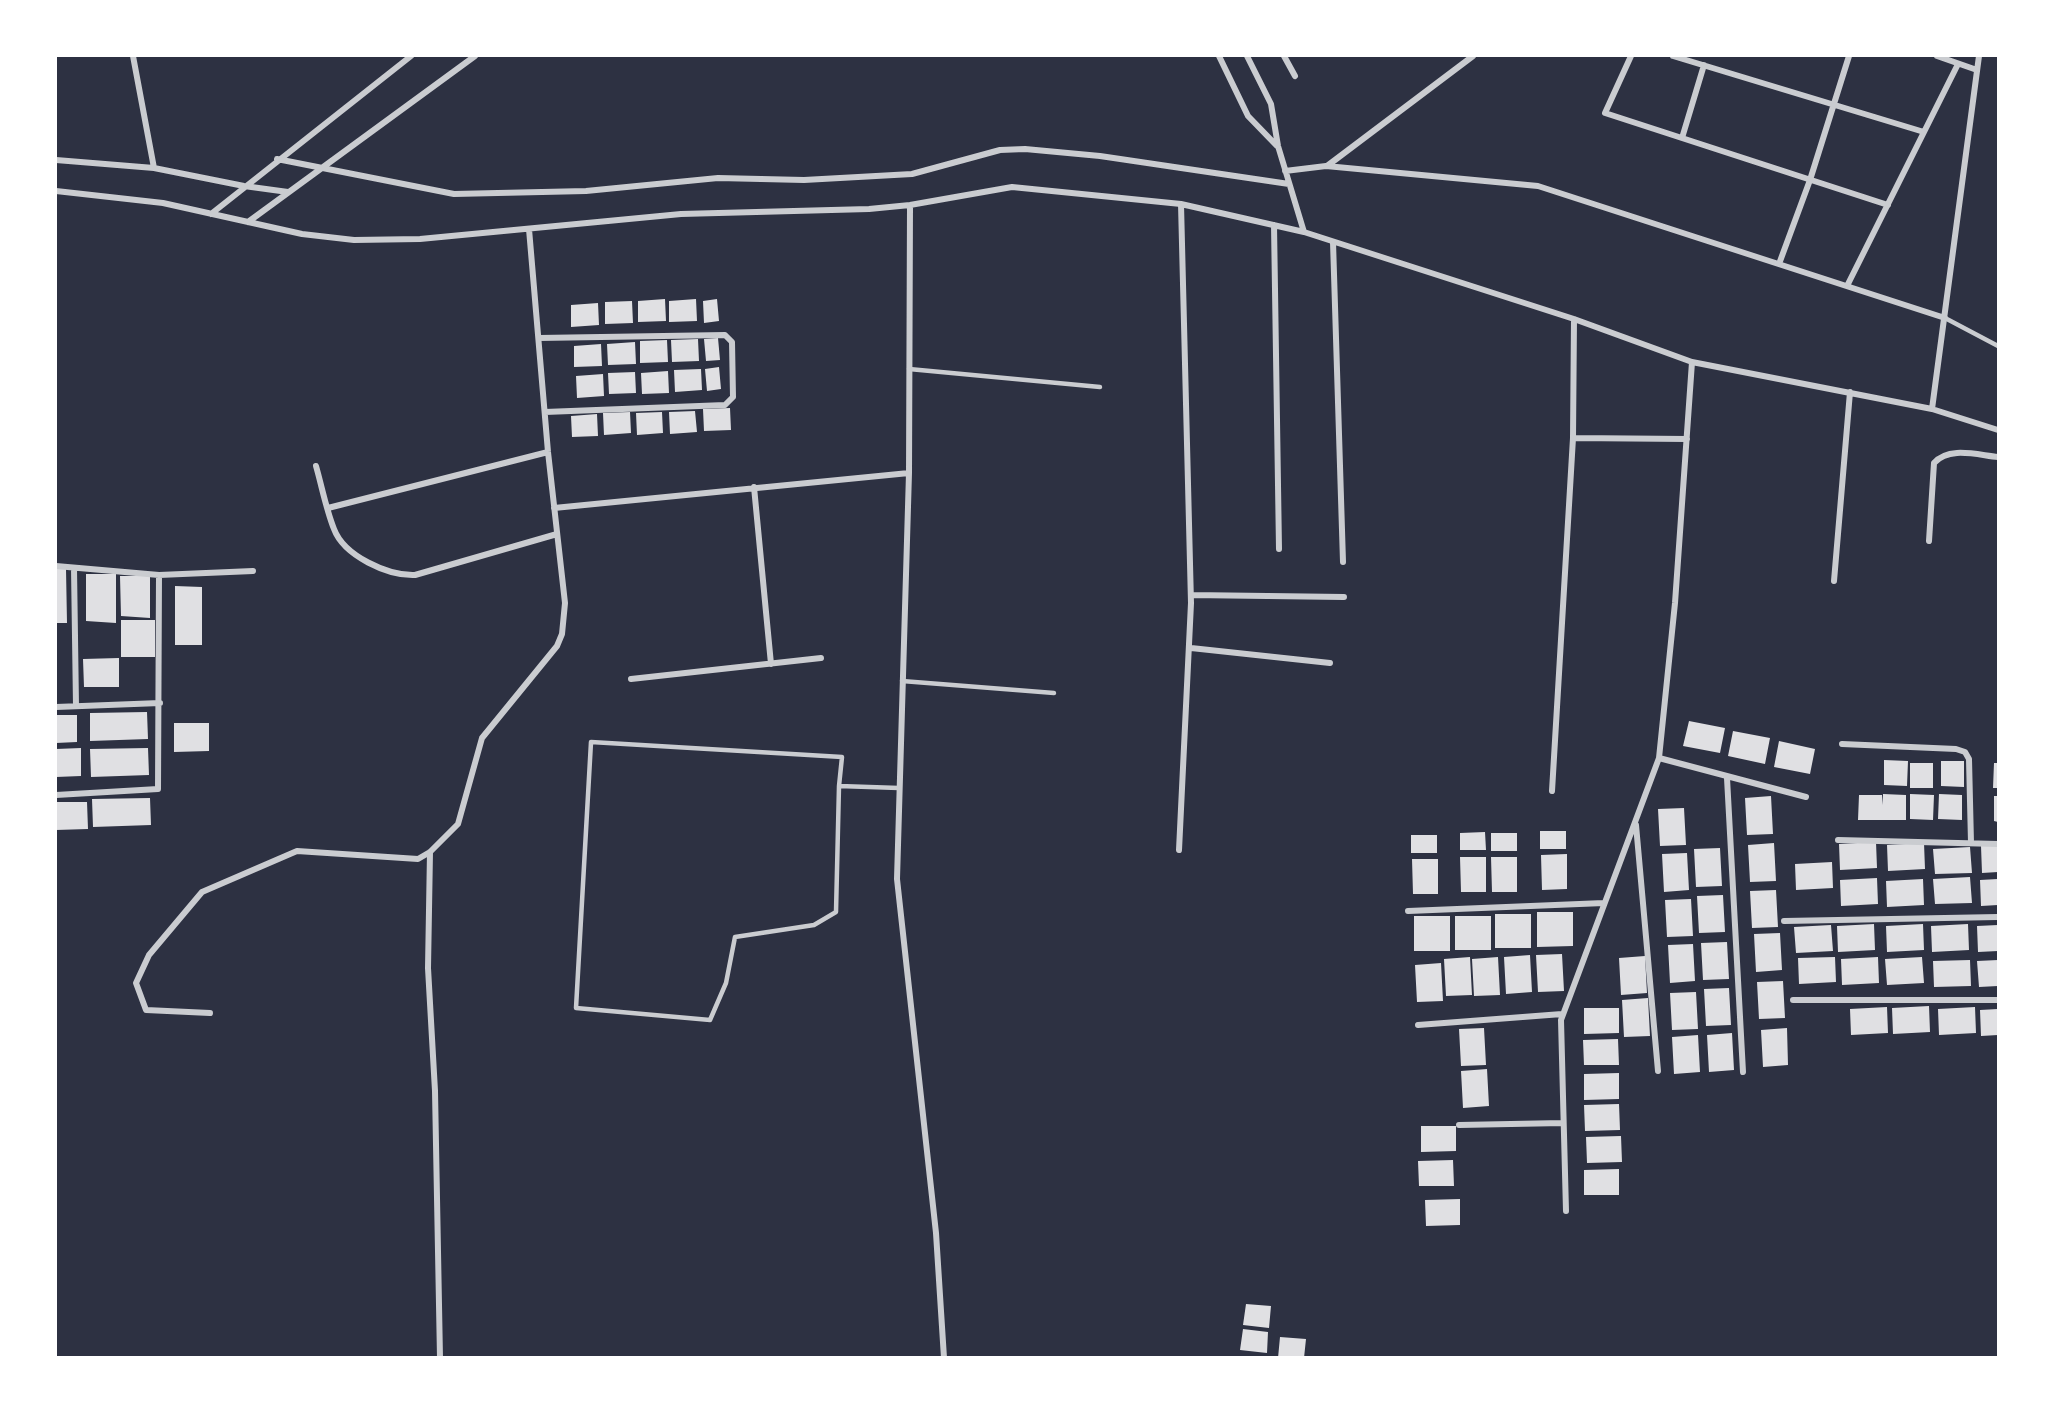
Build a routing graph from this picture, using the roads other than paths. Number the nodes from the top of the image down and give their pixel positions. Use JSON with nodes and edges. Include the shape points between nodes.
{"nodes":[{"id":1,"x":133,"y":56,"type":"edge"},
{"id":2,"x":411,"y":56,"type":"edge"},
{"id":3,"x":475,"y":56,"type":"edge"},
{"id":4,"x":1219,"y":56,"type":"edge"},
{"id":5,"x":1247,"y":56,"type":"edge"},
{"id":6,"x":1284,"y":56,"type":"edge"},
{"id":7,"x":1473,"y":56,"type":"edge"},
{"id":8,"x":1631,"y":56,"type":"edge"},
{"id":9,"x":1673,"y":56,"type":"edge"},
{"id":10,"x":1849,"y":56,"type":"edge"},
{"id":11,"x":1937,"y":56,"type":"edge"},
{"id":12,"x":1979,"y":56,"type":"edge"},
{"id":13,"x":1958,"y":64,"type":"junction"},
{"id":14,"x":1704,"y":65,"type":"junction"},
{"id":15,"x":1977,"y":70,"type":"junction"},
{"id":16,"x":1295,"y":76,"type":"dead end"},
{"id":17,"x":1833,"y":104,"type":"junction"},
{"id":18,"x":1924,"y":132,"type":"junction"},
{"id":19,"x":1682,"y":138,"type":"junction"},
{"id":20,"x":1278,"y":146,"type":"junction"},
{"id":21,"x":277,"y":159,"type":"junction"},
{"id":22,"x":56,"y":160,"type":"edge"},
{"id":23,"x":1326,"y":166,"type":"junction"},
{"id":24,"x":154,"y":168,"type":"junction"},
{"id":25,"x":321,"y":169,"type":"junction"},
{"id":26,"x":1285,"y":171,"type":"junction"},
{"id":27,"x":1810,"y":180,"type":"junction"},
{"id":28,"x":1289,"y":184,"type":"junction"},
{"id":29,"x":244,"y":186,"type":"junction"},
{"id":30,"x":56,"y":191,"type":"edge"},
{"id":31,"x":288,"y":192,"type":"junction"},
{"id":32,"x":1180,"y":204,"type":"junction"},
{"id":33,"x":910,"y":205,"type":"junction"},
{"id":34,"x":1888,"y":205,"type":"junction"},
{"id":35,"x":211,"y":214,"type":"junction"},
{"id":36,"x":251,"y":220,"type":"junction"},
{"id":37,"x":1274,"y":225,"type":"junction"},
{"id":38,"x":530,"y":229,"type":"junction"},
{"id":39,"x":1304,"y":232,"type":"junction"},
{"id":40,"x":1334,"y":242,"type":"junction"},
{"id":41,"x":1779,"y":264,"type":"junction"},
{"id":42,"x":1847,"y":286,"type":"junction"},
{"id":43,"x":1945,"y":318,"type":"junction"},
{"id":44,"x":1574,"y":319,"type":"junction"},
{"id":45,"x":539,"y":338,"type":"junction"},
{"id":46,"x":1998,"y":346,"type":"edge"},
{"id":47,"x":1692,"y":362,"type":"junction"},
{"id":48,"x":909,"y":369,"type":"junction"},
{"id":49,"x":1100,"y":387,"type":"dead end"},
{"id":50,"x":1850,"y":392,"type":"junction"},
{"id":51,"x":1932,"y":409,"type":"junction"},
{"id":52,"x":545,"y":412,"type":"junction"},
{"id":53,"x":1998,"y":430,"type":"edge"},
{"id":54,"x":1573,"y":438,"type":"junction"},
{"id":55,"x":1687,"y":440,"type":"junction"},
{"id":56,"x":548,"y":452,"type":"junction"},
{"id":57,"x":1998,"y":457,"type":"edge"},
{"id":58,"x":316,"y":466,"type":"dead end"},
{"id":59,"x":909,"y":473,"type":"junction"},
{"id":60,"x":754,"y":487,"type":"junction"},
{"id":61,"x":328,"y":508,"type":"junction"},
{"id":62,"x":554,"y":508,"type":"junction"},
{"id":63,"x":557,"y":534,"type":"junction"},
{"id":64,"x":1929,"y":541,"type":"dead end"},
{"id":65,"x":1279,"y":549,"type":"dead end"},
{"id":66,"x":1343,"y":562,"type":"dead end"},
{"id":67,"x":56,"y":566,"type":"edge"},
{"id":68,"x":74,"y":568,"type":"junction"},
{"id":69,"x":252,"y":571,"type":"dead end"},
{"id":70,"x":159,"y":574,"type":"junction"},
{"id":71,"x":1834,"y":581,"type":"dead end"},
{"id":72,"x":1191,"y":594,"type":"junction"},
{"id":73,"x":1344,"y":597,"type":"dead end"},
{"id":74,"x":1191,"y":648,"type":"junction"},
{"id":75,"x":821,"y":658,"type":"dead end"},
{"id":76,"x":1330,"y":663,"type":"dead end"},
{"id":77,"x":771,"y":664,"type":"junction"},
{"id":78,"x":631,"y":679,"type":"dead end"},
{"id":79,"x":902,"y":681,"type":"junction"},
{"id":80,"x":1054,"y":693,"type":"dead end"},
{"id":81,"x":160,"y":703,"type":"junction"},
{"id":82,"x":76,"y":706,"type":"junction"},
{"id":83,"x":56,"y":707,"type":"edge"},
{"id":84,"x":1842,"y":744,"type":"dead end"},
{"id":85,"x":1659,"y":758,"type":"junction"},
{"id":86,"x":1727,"y":778,"type":"junction"},
{"id":87,"x":839,"y":786,"type":"junction"},
{"id":88,"x":899,"y":788,"type":"junction"},
{"id":89,"x":1552,"y":791,"type":"dead end"},
{"id":90,"x":56,"y":795,"type":"edge"},
{"id":91,"x":1806,"y":797,"type":"dead end"},
{"id":92,"x":1636,"y":821,"type":"junction"},
{"id":93,"x":1838,"y":840,"type":"dead end"},
{"id":94,"x":1971,"y":843,"type":"junction"},
{"id":95,"x":1998,"y":844,"type":"edge"},
{"id":96,"x":1179,"y":850,"type":"dead end"},
{"id":97,"x":430,"y":852,"type":"junction"},
{"id":98,"x":1604,"y":903,"type":"junction"},
{"id":99,"x":1408,"y":911,"type":"dead end"},
{"id":100,"x":1998,"y":917,"type":"edge"},
{"id":101,"x":1784,"y":921,"type":"dead end"},
{"id":102,"x":1793,"y":1000,"type":"dead end"},
{"id":103,"x":1998,"y":1000,"type":"edge"},
{"id":104,"x":210,"y":1013,"type":"dead end"},
{"id":105,"x":1563,"y":1014,"type":"junction"},
{"id":106,"x":1418,"y":1025,"type":"dead end"},
{"id":107,"x":1658,"y":1071,"type":"dead end"},
{"id":108,"x":1743,"y":1072,"type":"dead end"},
{"id":109,"x":1563,"y":1123,"type":"junction"},
{"id":110,"x":1459,"y":1125,"type":"dead end"},
{"id":111,"x":1566,"y":1211,"type":"dead end"},
{"id":112,"x":440,"y":1358,"type":"edge"},
{"id":113,"x":944,"y":1358,"type":"edge"}],
"edges":[{"from":1,"to":24,"type":"street"},
{"from":2,"to":21,"type":"street"},
{"from":3,"to":25,"type":"street"},
{"from":4,"to":20,"type":"street","via":[[1248,116]]},
{"from":5,"to":20,"type":"street","via":[[1270,105]]},
{"from":6,"to":16,"type":"street"},
{"from":7,"to":23,"type":"street"},
{"from":8,"to":19,"type":"street","via":[[1605,113]]},
{"from":9,"to":14,"type":"street"},
{"from":10,"to":17,"type":"street"},
{"from":11,"to":13,"type":"street"},
{"from":12,"to":15,"type":"street"},
{"from":13,"to":15,"type":"street"},
{"from":13,"to":18,"type":"street"},
{"from":14,"to":17,"type":"street"},
{"from":14,"to":19,"type":"street"},
{"from":15,"to":43,"type":"street"},
{"from":17,"to":18,"type":"street"},
{"from":17,"to":27,"type":"street"},
{"from":18,"to":34,"type":"street"},
{"from":19,"to":27,"type":"street"},
{"from":20,"to":26,"type":"street"},
{"from":21,"to":25,"type":"street"},
{"from":21,"to":29,"type":"street"},
{"from":22,"to":24,"type":"street"},
{"from":23,"to":26,"type":"street"},
{"from":23,"to":41,"type":"street","via":[[1538,186]]},
{"from":24,"to":29,"type":"street"},
{"from":25,"to":28,"type":"street","via":[[454,194],[586,191],[718,178],[804,180],[912,174],[1000,150],[1025,149]]},
{"from":25,"to":31,"type":"street"},
{"from":26,"to":28,"type":"street"},
{"from":27,"to":34,"type":"street"},
{"from":27,"to":41,"type":"street"},
{"from":28,"to":39,"type":"street"},
{"from":29,"to":31,"type":"street"},
{"from":29,"to":35,"type":"street"},
{"from":30,"to":35,"type":"street"},
{"from":31,"to":36,"type":"street"},
{"from":32,"to":33,"type":"street","via":[[1028,187]]},
{"from":32,"to":37,"type":"street"},
{"from":32,"to":72,"type":"street"},
{"from":33,"to":38,"type":"street","via":[[681,214]]},
{"from":33,"to":48,"type":"street"},
{"from":34,"to":42,"type":"street"},
{"from":35,"to":36,"type":"street"},
{"from":36,"to":38,"type":"street","via":[[302,234],[354,240],[420,239]]},
{"from":37,"to":39,"type":"street"},
{"from":37,"to":65,"type":"street"},
{"from":38,"to":45,"type":"street"},
{"from":39,"to":40,"type":"street"},
{"from":40,"to":44,"type":"street"},
{"from":40,"to":66,"type":"street"},
{"from":41,"to":42,"type":"street"},
{"from":42,"to":43,"type":"street"},
{"from":43,"to":46,"type":"lane"},
{"from":43,"to":51,"type":"street"},
{"from":44,"to":47,"type":"street"},
{"from":44,"to":54,"type":"street"},
{"from":45,"to":52,"type":"street"},
{"from":45,"to":52,"type":"street","via":[[724,335],[732,342],[733,397],[725,405]]},
{"from":47,"to":50,"type":"street"},
{"from":47,"to":55,"type":"street"},
{"from":48,"to":49,"type":"lane"},
{"from":48,"to":59,"type":"street"},
{"from":50,"to":51,"type":"street"},
{"from":50,"to":71,"type":"street"},
{"from":51,"to":53,"type":"street"},
{"from":52,"to":56,"type":"street"},
{"from":54,"to":55,"type":"street"},
{"from":54,"to":89,"type":"street"},
{"from":55,"to":85,"type":"street"},
{"from":56,"to":61,"type":"street"},
{"from":56,"to":62,"type":"street"},
{"from":57,"to":64,"type":"street","via":[[1950,453],[1934,464]]},
{"from":58,"to":61,"type":"street"},
{"from":59,"to":60,"type":"street"},
{"from":59,"to":79,"type":"street"},
{"from":60,"to":62,"type":"street"},
{"from":60,"to":77,"type":"street"},
{"from":61,"to":63,"type":"street","via":[[334,531],[344,543],[368,563],[399,576],[415,575]]},
{"from":62,"to":63,"type":"street"},
{"from":63,"to":97,"type":"street","via":[[565,603],[562,634],[557,646],[482,738],[458,824]]},
{"from":67,"to":68,"type":"street"},
{"from":68,"to":70,"type":"street"},
{"from":68,"to":82,"type":"street"},
{"from":69,"to":70,"type":"street"},
{"from":70,"to":81,"type":"street"},
{"from":72,"to":73,"type":"street"},
{"from":72,"to":74,"type":"street"},
{"from":74,"to":76,"type":"street"},
{"from":74,"to":96,"type":"street"},
{"from":75,"to":77,"type":"street"},
{"from":77,"to":78,"type":"street"},
{"from":79,"to":80,"type":"lane"},
{"from":79,"to":88,"type":"street"},
{"from":81,"to":82,"type":"street"},
{"from":81,"to":90,"type":"street","via":[[159,789]]},
{"from":82,"to":83,"type":"street"},
{"from":84,"to":94,"type":"street","via":[[1965,752],[1969,759]]},
{"from":85,"to":86,"type":"street"},
{"from":85,"to":92,"type":"street"},
{"from":86,"to":91,"type":"street"},
{"from":86,"to":108,"type":"street"},
{"from":87,"to":87,"type":"lane","via":[[836,912],[814,925],[735,938],[726,983],[711,1020],[576,1008],[591,742],[842,757]]},
{"from":87,"to":88,"type":"lane"},
{"from":88,"to":113,"type":"street","via":[[897,879],[936,1233]]},
{"from":92,"to":98,"type":"street"},
{"from":92,"to":107,"type":"street"},
{"from":93,"to":94,"type":"street"},
{"from":94,"to":95,"type":"street"},
{"from":97,"to":104,"type":"street","via":[[418,859],[297,851],[202,892],[149,956],[136,983],[146,1010]]},
{"from":97,"to":112,"type":"street","via":[[428,969],[435,1091]]},
{"from":98,"to":99,"type":"street"},
{"from":98,"to":105,"type":"street"},
{"from":100,"to":101,"type":"street"},
{"from":102,"to":103,"type":"street"},
{"from":105,"to":106,"type":"street"},
{"from":105,"to":109,"type":"street"},
{"from":109,"to":110,"type":"street"},
{"from":109,"to":111,"type":"street"}]}
